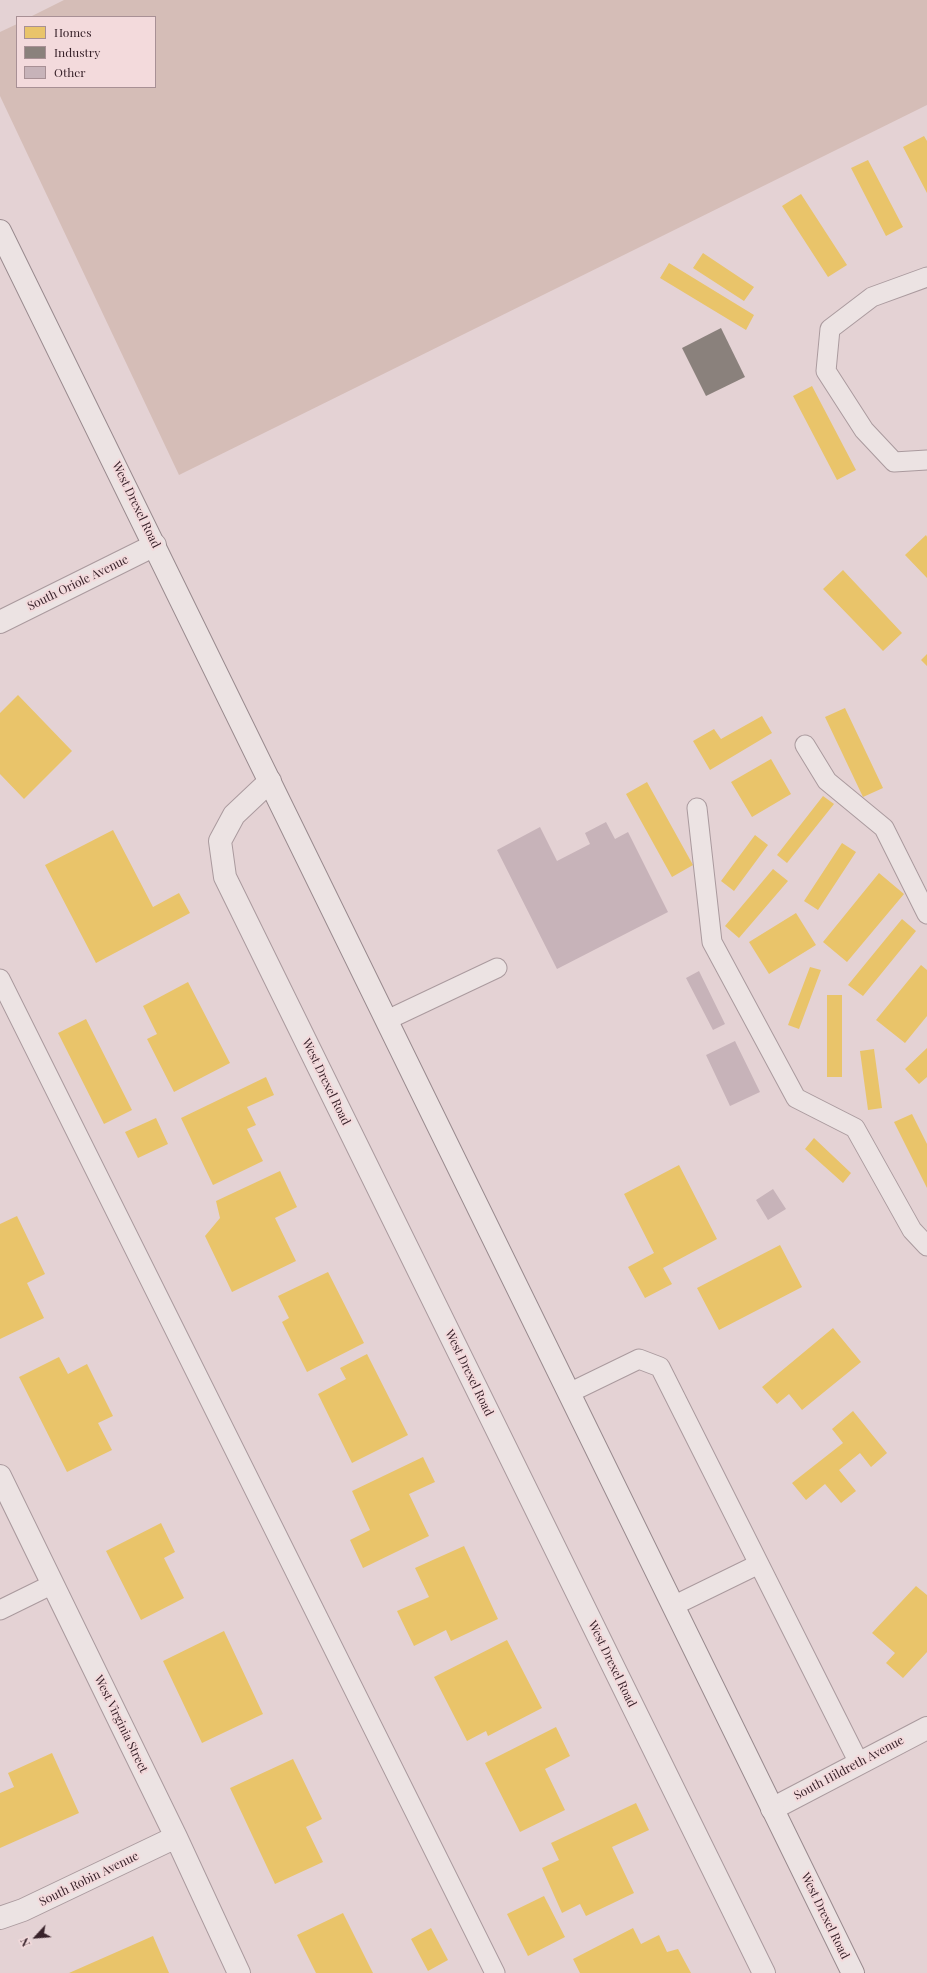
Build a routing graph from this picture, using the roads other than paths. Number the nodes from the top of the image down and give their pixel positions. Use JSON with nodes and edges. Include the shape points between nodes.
{"nodes":[{"id":1,"x":1,"y":234,"type":"edge"},
{"id":2,"x":927,"y":277,"type":"edge"},
{"id":3,"x":927,"y":460,"type":"edge"},
{"id":4,"x":155,"y":545,"type":"junction"},
{"id":5,"x":0,"y":622,"type":"edge"},
{"id":6,"x":805,"y":745,"type":"dead end"},
{"id":7,"x":270,"y":781,"type":"junction"},
{"id":8,"x":697,"y":808,"type":"dead end"},
{"id":9,"x":927,"y":914,"type":"edge"},
{"id":10,"x":497,"y":968,"type":"dead end"},
{"id":11,"x":0,"y":979,"type":"edge"},
{"id":12,"x":387,"y":1020,"type":"junction"},
{"id":13,"x":927,"y":1246,"type":"edge"},
{"id":14,"x":569,"y":1392,"type":"junction"},
{"id":15,"x":0,"y":1476,"type":"edge"},
{"id":16,"x":759,"y":1564,"type":"junction"},
{"id":17,"x":53,"y":1584,"type":"junction"},
{"id":18,"x":673,"y":1606,"type":"junction"},
{"id":19,"x":0,"y":1610,"type":"edge"},
{"id":20,"x":927,"y":1728,"type":"edge"},
{"id":21,"x":859,"y":1763,"type":"junction"},
{"id":22,"x":772,"y":1809,"type":"junction"},
{"id":23,"x":176,"y":1837,"type":"junction"},
{"id":24,"x":0,"y":1918,"type":"edge"},
{"id":25,"x":239,"y":1973,"type":"edge"},
{"id":26,"x":495,"y":1973,"type":"edge"},
{"id":27,"x":764,"y":1973,"type":"edge"},
{"id":28,"x":853,"y":1973,"type":"edge"}],
"edges":[{"from":1,"to":4,"type":"street","name":"West Drexel Road"},
{"from":2,"to":3,"type":"lane","via":[[872,297],[830,329],[826,371],[864,430],[894,462]]},
{"from":4,"to":5,"type":"street","name":"South Oriole Avenue"},
{"from":4,"to":7,"type":"street","name":"West Drexel Road"},
{"from":6,"to":9,"type":"lane","via":[[827,781],[884,828]]},
{"from":7,"to":12,"type":"street","name":"West Drexel Road"},
{"from":7,"to":27,"type":"street","name":"West Drexel Road","via":[[234,815],[220,841],[225,877]]},
{"from":8,"to":13,"type":"lane","via":[[712,942],[796,1098],[855,1128],[912,1230]]},
{"from":10,"to":12,"type":"lane"},
{"from":11,"to":26,"type":"lane"},
{"from":12,"to":14,"type":"street","name":"West Drexel Road"},
{"from":14,"to":16,"type":"lane","via":[[639,1359],[660,1367]]},
{"from":14,"to":18,"type":"street","name":"West Drexel Road"},
{"from":15,"to":17,"type":"street","name":"West Virginia Street"},
{"from":16,"to":18,"type":"lane"},
{"from":16,"to":21,"type":"lane"},
{"from":17,"to":19,"type":"lane"},
{"from":17,"to":23,"type":"street","name":"West Virginia Street"},
{"from":18,"to":22,"type":"street","name":"West Drexel Road"},
{"from":20,"to":21,"type":"street","name":"South Hildreth Avenue"},
{"from":21,"to":22,"type":"street","name":"South Hildreth Avenue"},
{"from":22,"to":28,"type":"street","name":"West Drexel Road"},
{"from":23,"to":24,"type":"street","name":"South Robin Avenue","via":[[23,1910]]},
{"from":23,"to":25,"type":"street","name":"West Virginia Street"}]}
